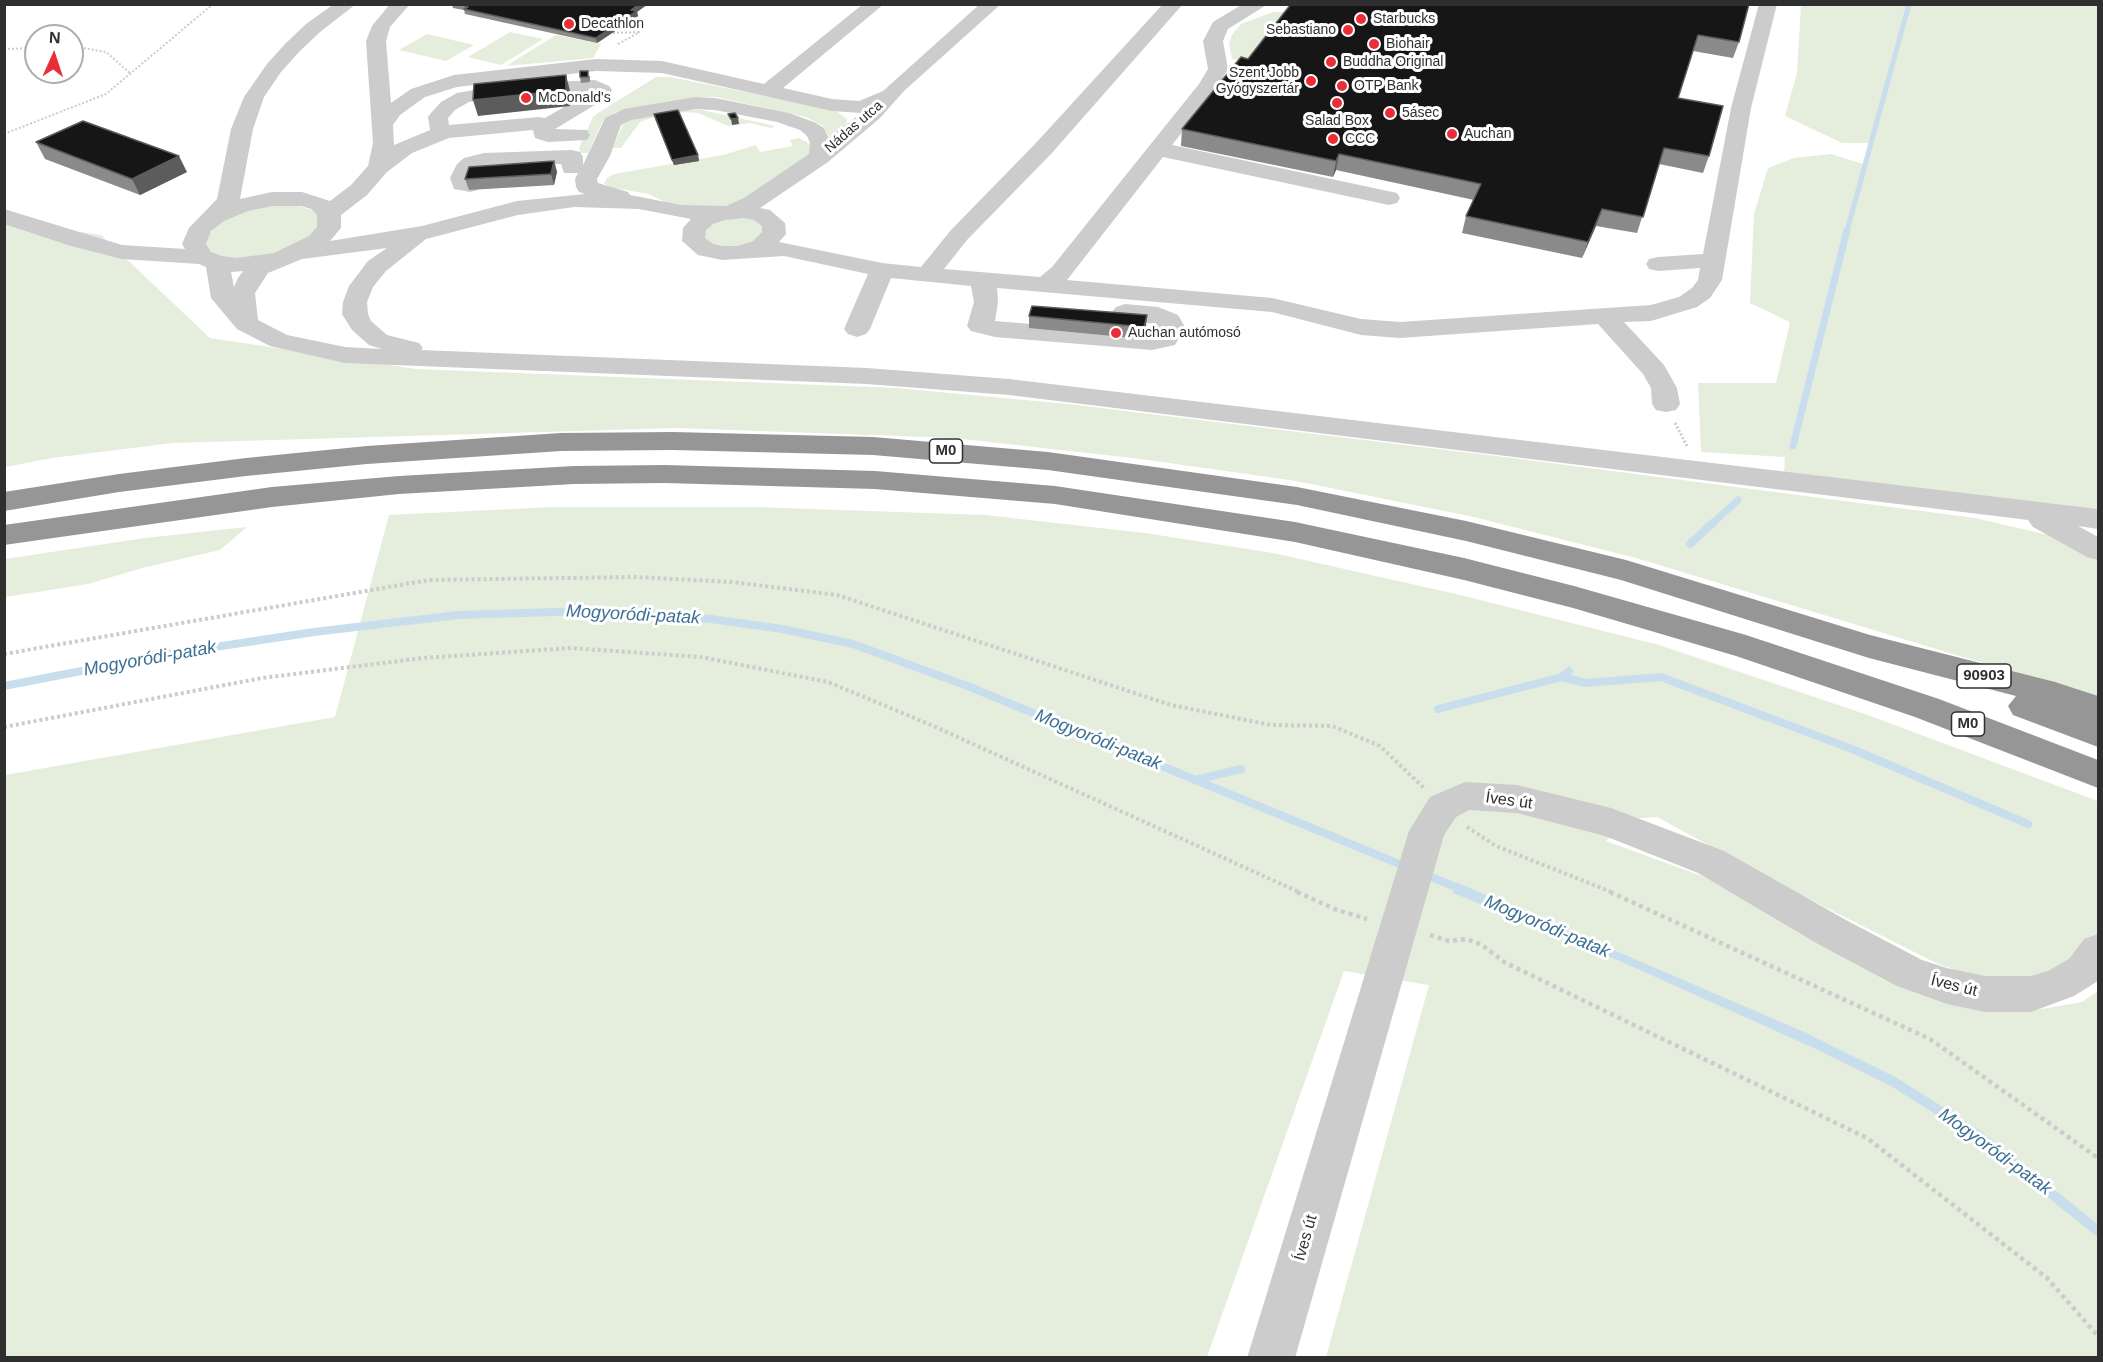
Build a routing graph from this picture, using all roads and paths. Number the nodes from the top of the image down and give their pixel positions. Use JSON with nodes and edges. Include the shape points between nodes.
{"nodes":[{"id":1,"x":213,"y":4,"type":"edge"},
{"id":2,"x":346,"y":4,"type":"edge"},
{"id":3,"x":401,"y":4,"type":"edge"},
{"id":4,"x":875,"y":4,"type":"edge"},
{"id":5,"x":992,"y":4,"type":"edge"},
{"id":6,"x":1174,"y":4,"type":"edge"},
{"id":7,"x":1259,"y":4,"type":"edge"},
{"id":8,"x":1768,"y":4,"type":"edge"},
{"id":9,"x":640,"y":32,"type":"dead end"},
{"id":10,"x":613,"y":33,"type":"edge"},
{"id":11,"x":24,"y":48,"type":"edge"},
{"id":12,"x":84,"y":48,"type":"edge"},
{"id":13,"x":4,"y":49,"type":"edge"},
{"id":14,"x":662,"y":68,"type":"junction"},
{"id":15,"x":131,"y":74,"type":"junction"},
{"id":16,"x":636,"y":84,"type":"dead end"},
{"id":17,"x":766,"y":91,"type":"junction"},
{"id":18,"x":890,"y":94,"type":"junction"},
{"id":19,"x":618,"y":95,"type":"dead end"},
{"id":20,"x":832,"y":105,"type":"junction"},
{"id":21,"x":383,"y":124,"type":"junction"},
{"id":22,"x":560,"y":133,"type":"junction"},
{"id":23,"x":847,"y":133,"type":"junction"},
{"id":24,"x":4,"y":134,"type":"edge"},
{"id":25,"x":439,"y":134,"type":"junction"},
{"id":26,"x":1158,"y":149,"type":"junction"},
{"id":27,"x":238,"y":156,"type":"junction"},
{"id":28,"x":599,"y":156,"type":"junction"},
{"id":29,"x":572,"y":157,"type":"junction"},
{"id":30,"x":820,"y":157,"type":"junction"},
{"id":31,"x":380,"y":160,"type":"junction"},
{"id":32,"x":555,"y":180,"type":"edge"},
{"id":33,"x":470,"y":185,"type":"edge"},
{"id":34,"x":1389,"y":198,"type":"dead end"},
{"id":35,"x":272,"y":199,"type":"junction"},
{"id":36,"x":302,"y":199,"type":"junction"},
{"id":37,"x":639,"y":201,"type":"junction"},
{"id":38,"x":550,"y":203,"type":"junction"},
{"id":39,"x":727,"y":212,"type":"junction"},
{"id":40,"x":4,"y":216,"type":"edge"},
{"id":41,"x":329,"y":220,"type":"junction"},
{"id":42,"x":209,"y":222,"type":"junction"},
{"id":43,"x":775,"y":230,"type":"junction"},
{"id":44,"x":424,"y":233,"type":"junction"},
{"id":45,"x":693,"y":238,"type":"junction"},
{"id":46,"x":79,"y":241,"type":"junction"},
{"id":47,"x":751,"y":250,"type":"junction"},
{"id":48,"x":287,"y":256,"type":"junction"},
{"id":49,"x":210,"y":260,"type":"junction"},
{"id":50,"x":1713,"y":260,"type":"junction"},
{"id":51,"x":1658,"y":264,"type":"dead end"},
{"id":52,"x":882,"y":270,"type":"junction"},
{"id":53,"x":927,"y":275,"type":"junction"},
{"id":54,"x":988,"y":279,"type":"junction"},
{"id":55,"x":1047,"y":284,"type":"junction"},
{"id":56,"x":1604,"y":316,"type":"junction"},
{"id":57,"x":246,"y":324,"type":"junction"},
{"id":58,"x":857,"y":329,"type":"dead end"},
{"id":59,"x":514,"y":362,"type":"junction"},
{"id":60,"x":1666,"y":404,"type":"joint"},
{"id":61,"x":1690,"y":453,"type":"dead end"},
{"id":62,"x":4,"y":502,"type":"edge"},
{"id":63,"x":2019,"y":508,"type":"junction"},
{"id":64,"x":2098,"y":519,"type":"edge"},
{"id":65,"x":4,"y":535,"type":"edge"},
{"id":66,"x":2098,"y":550,"type":"edge"},
{"id":67,"x":1869,"y":645,"type":"junction"},
{"id":68,"x":4,"y":654,"type":"edge"},
{"id":69,"x":2098,"y":708,"type":"edge"},
{"id":70,"x":4,"y":727,"type":"edge"},
{"id":71,"x":2098,"y":734,"type":"edge"},
{"id":72,"x":2098,"y":774,"type":"edge"},
{"id":73,"x":1435,"y":819,"type":"junction"},
{"id":74,"x":1399,"y":918,"type":"junction"},
{"id":75,"x":2098,"y":951,"type":"edge"},
{"id":76,"x":2098,"y":1158,"type":"edge"},
{"id":77,"x":2098,"y":1336,"type":"edge"},
{"id":78,"x":1271,"y":1358,"type":"edge"}],
"edges":[{"from":1,"to":15,"type":"path"},
{"from":2,"to":27,"type":"street","via":[[313,28],[274,68],[254,97],[242,129]]},
{"from":3,"to":21,"type":"street","via":[[381,26],[376,41]]},
{"from":4,"to":17,"type":"street"},
{"from":5,"to":18,"type":"street","name":"Nádas utca"},
{"from":6,"to":53,"type":"street","via":[[959,235]]},
{"from":7,"to":26,"type":"street","via":[[1220,26],[1213,41],[1218,69]]},
{"from":8,"to":50,"type":"street","via":[[1741,108]]},
{"from":9,"to":10,"type":"path"},
{"from":11,"to":13,"type":"path"},
{"from":12,"to":15,"type":"path","via":[[106,52]]},
{"from":14,"to":16,"type":"street"},
{"from":14,"to":17,"type":"street"},
{"from":14,"to":21,"type":"street","via":[[596,65],[557,77],[454,81],[418,93],[393,111]]},
{"from":15,"to":24,"type":"path","via":[[106,94]]},
{"from":17,"to":20,"type":"street"},
{"from":18,"to":20,"type":"street","via":[[862,107]]},
{"from":18,"to":23,"type":"street","name":"Nádas utca","via":[[873,114]]},
{"from":19,"to":22,"type":"street"},
{"from":20,"to":23,"type":"street","via":[[852,115],[854,120]]},
{"from":21,"to":31,"type":"street"},
{"from":22,"to":25,"type":"street","via":[[451,148],[439,147]]},
{"from":22,"to":25,"type":"street","via":[[579,108],[602,90],[585,85],[464,97],[438,117]]},
{"from":22,"to":29,"type":"street"},
{"from":23,"to":30,"type":"street","name":"Nádas utca"},
{"from":25,"to":31,"type":"street"},
{"from":26,"to":34,"type":"street"},
{"from":26,"to":55,"type":"street","via":[[1061,272]]},
{"from":27,"to":35,"type":"street","via":[[253,181]]},
{"from":27,"to":42,"type":"street","via":[[228,200]]},
{"from":28,"to":29,"type":"street"},
{"from":28,"to":30,"type":"street","via":[[612,122],[624,115],[695,103],[795,120],[816,133],[821,143]]},
{"from":28,"to":37,"type":"street","via":[[586,179],[587,187]]},
{"from":29,"to":32,"type":"street","via":[[569,176]]},
{"from":29,"to":33,"type":"street","via":[[472,163],[461,178],[462,184]]},
{"from":30,"to":39,"type":"street","name":"Nádas utca","via":[[752,203]]},
{"from":31,"to":36,"type":"street","via":[[328,192]]},
{"from":31,"to":41,"type":"street","via":[[359,190]]},
{"from":35,"to":36,"type":"street"},
{"from":35,"to":42,"type":"street","via":[[242,205]]},
{"from":36,"to":41,"type":"street","via":[[319,204]]},
{"from":37,"to":38,"type":"street","via":[[594,199]]},
{"from":37,"to":39,"type":"street","via":[[689,213]]},
{"from":38,"to":44,"type":"street"},
{"from":38,"to":45,"type":"street","via":[[625,208],[678,225]]},
{"from":39,"to":43,"type":"street","via":[[762,215],[771,220]]},
{"from":39,"to":45,"type":"street","name":"Nádas utca","via":[[701,222]]},
{"from":40,"to":46,"type":"street"},
{"from":41,"to":44,"type":"street","via":[[352,232]]},
{"from":41,"to":48,"type":"street","via":[[317,241]]},
{"from":42,"to":46,"type":"street","via":[[166,239],[142,243]]},
{"from":42,"to":49,"type":"street","via":[[194,244]]},
{"from":43,"to":47,"type":"street","via":[[768,241]]},
{"from":43,"to":52,"type":"street"},
{"from":44,"to":48,"type":"street"},
{"from":44,"to":59,"type":"street","via":[[377,266],[361,285],[355,314],[361,326],[378,340],[410,348],[485,353]]},
{"from":45,"to":47,"type":"street","via":[[698,246],[711,252]]},
{"from":46,"to":49,"type":"street","via":[[122,252]]},
{"from":47,"to":52,"type":"street","via":[[784,249]]},
{"from":48,"to":49,"type":"street","via":[[246,264]]},
{"from":48,"to":57,"type":"street","via":[[259,268],[250,278],[243,293]]},
{"from":49,"to":57,"type":"street","via":[[223,298]]},
{"from":50,"to":51,"type":"street"},
{"from":50,"to":56,"type":"street","via":[[1710,280],[1688,302],[1651,313]]},
{"from":52,"to":53,"type":"street"},
{"from":52,"to":58,"type":"street"},
{"from":53,"to":54,"type":"street"},
{"from":54,"to":54,"type":"street","via":[[980,326],[995,330],[1152,342],[1166,340],[1172,327],[1169,320],[1158,315],[1013,303],[998,299]]},
{"from":54,"to":55,"type":"street"},
{"from":55,"to":56,"type":"street","via":[[1272,305],[1361,327],[1400,330]]},
{"from":56,"to":60,"type":"street","via":[[1655,371],[1664,388]]},
{"from":57,"to":59,"type":"street","via":[[279,341],[345,355]]},
{"from":59,"to":63,"type":"street","via":[[867,376],[1009,387]]},
{"from":60,"to":61,"type":"path"},
{"from":62,"to":67,"type":"highway","number":"M0","via":[[246,466],[561,442],[789,442],[946,451],[1048,461],[1296,496],[1455,529],[1626,571]]},
{"from":63,"to":64,"type":"street"},
{"from":63,"to":66,"type":"street"},
{"from":65,"to":72,"type":"highway","number":"M0","via":[[272,497],[574,475],[763,475],[1054,495],[1295,532],[1464,568],[1575,597],[1746,647],[1927,708]]},
{"from":67,"to":69,"type":"highway","number":"90903"},
{"from":67,"to":71,"type":"highway","number":"M0"},
{"from":68,"to":73,"type":"path","via":[[429,579],[635,577],[732,582],[837,595],[1171,705],[1271,726],[1332,726],[1380,746]]},
{"from":70,"to":74,"type":"path","via":[[262,678],[423,658],[571,648],[701,657],[828,682],[1337,910]]},
{"from":73,"to":74,"type":"street","name":"Íves út"},
{"from":73,"to":75,"type":"street","name":"Íves út","via":[[1465,796],[1517,799],[1611,823],[1711,862],[1911,974],[1985,994],[2031,994],[2060,984],[2083,971]]},
{"from":73,"to":76,"type":"path","via":[[1455,820],[1496,846],[1580,878],[1930,1039]]},
{"from":74,"to":77,"type":"path","via":[[1449,941],[1467,939],[1482,945],[1504,962],[1867,1138],[2047,1278]]},
{"from":74,"to":78,"type":"street","name":"Íves út"}]}
